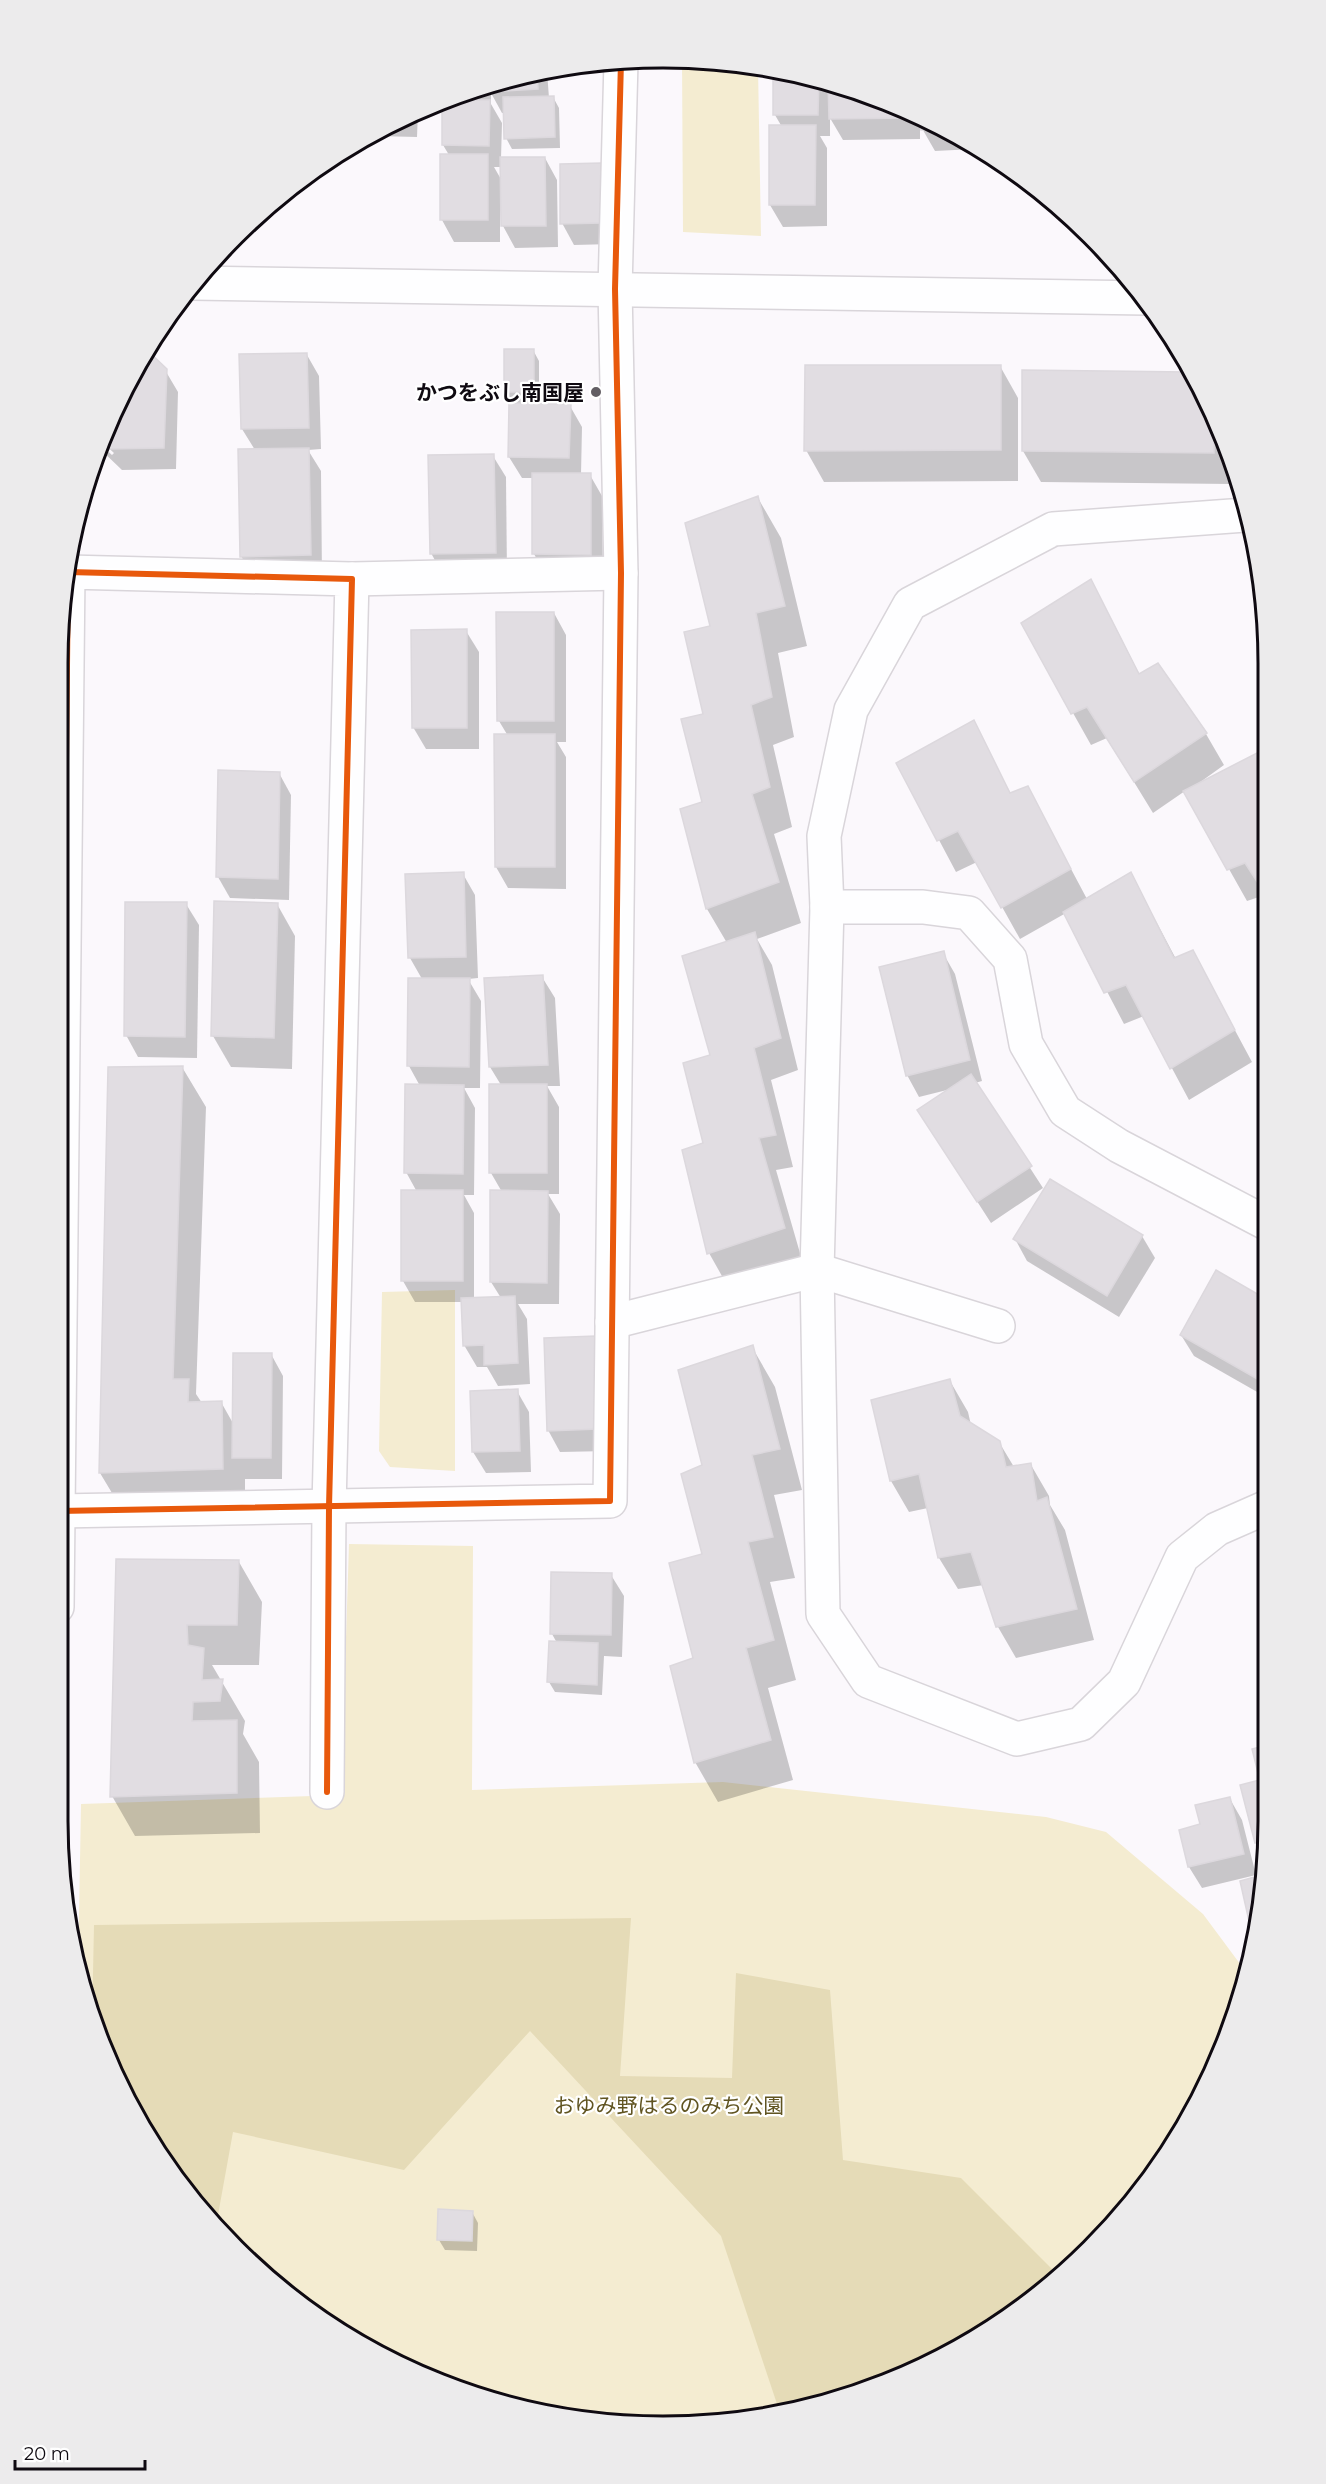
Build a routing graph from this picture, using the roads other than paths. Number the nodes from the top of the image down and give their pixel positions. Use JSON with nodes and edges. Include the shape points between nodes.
{"nodes":[{"id":1,"x":621,"y":69,"type":"edge"},
{"id":2,"x":204,"y":283,"type":"edge"},
{"id":3,"x":615,"y":290,"type":"junction"},
{"id":4,"x":1133,"y":298,"type":"edge"},
{"id":5,"x":1240,"y":515,"type":"edge"},
{"id":6,"x":75,"y":572,"type":"edge"},
{"id":7,"x":621,"y":573,"type":"junction"},
{"id":8,"x":352,"y":579,"type":"junction"},
{"id":9,"x":827,"y":907,"type":"junction"},
{"id":10,"x":1258,"y":1219,"type":"edge"},
{"id":11,"x":817,"y":1270,"type":"junction"},
{"id":12,"x":612,"y":1322,"type":"junction"},
{"id":13,"x":998,"y":1326,"type":"dead end"},
{"id":14,"x":329,"y":1507,"type":"junction"},
{"id":15,"x":68,"y":1511,"type":"edge"},
{"id":16,"x":1258,"y":1511,"type":"edge"},
{"id":17,"x":327,"y":1792,"type":"dead end"}],
"edges":[{"from":1,"to":3,"type":"street"},
{"from":2,"to":3,"type":"street"},
{"from":3,"to":4,"type":"street"},
{"from":3,"to":7,"type":"street"},
{"from":5,"to":9,"type":"street","via":[[1053,529],[910,604],[851,710],[824,836]]},
{"from":6,"to":8,"type":"street"},
{"from":7,"to":8,"type":"street"},
{"from":7,"to":12,"type":"street"},
{"from":8,"to":14,"type":"street"},
{"from":9,"to":10,"type":"street","via":[[923,907],[969,913],[1010,959],[1026,1044],[1065,1111],[1119,1146]]},
{"from":9,"to":11,"type":"street"},
{"from":11,"to":12,"type":"street"},
{"from":11,"to":13,"type":"street"},
{"from":11,"to":16,"type":"street","via":[[823,1614],[868,1681],[1017,1739],[1080,1724],[1124,1682],[1182,1557],[1217,1529]]},
{"from":12,"to":14,"type":"street","via":[[610,1501]]},
{"from":14,"to":15,"type":"street"},
{"from":14,"to":17,"type":"street"}]}
